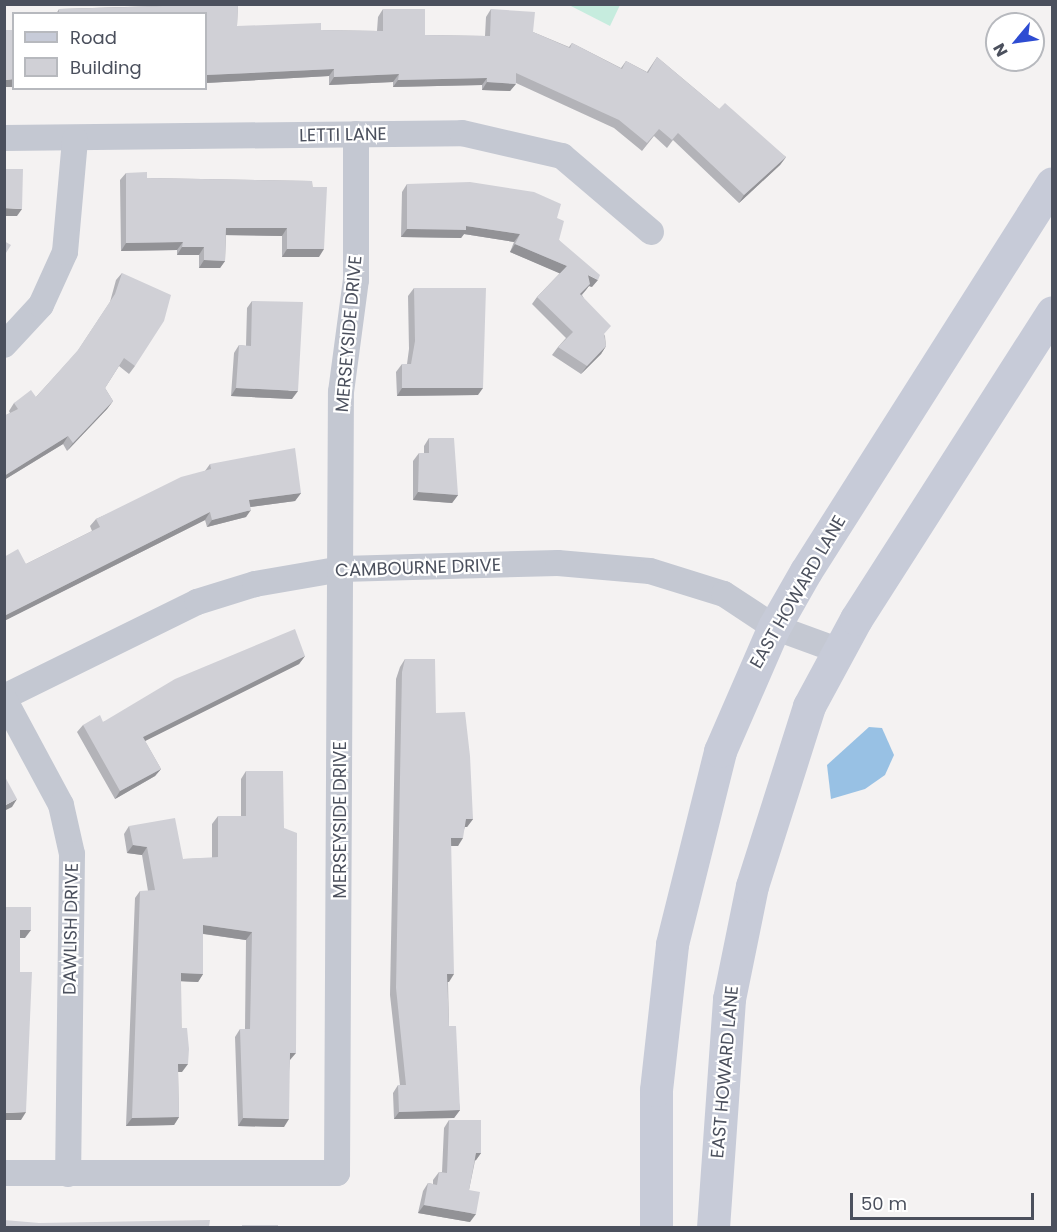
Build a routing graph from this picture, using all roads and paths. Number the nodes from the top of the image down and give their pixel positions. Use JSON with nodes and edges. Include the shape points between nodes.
{"nodes":[{"id":1,"x":356,"y":134,"type":"junction"},
{"id":2,"x":4,"y":138,"type":"edge"},
{"id":3,"x":75,"y":139,"type":"junction"},
{"id":4,"x":1053,"y":183,"type":"edge"},
{"id":5,"x":651,"y":232,"type":"dead end"},
{"id":6,"x":1053,"y":312,"type":"edge"},
{"id":7,"x":4,"y":345,"type":"edge"},
{"id":8,"x":342,"y":569,"type":"junction"},
{"id":9,"x":774,"y":627,"type":"junction"},
{"id":10,"x":840,"y":651,"type":"junction"},
{"id":11,"x":4,"y":698,"type":"edge"},
{"id":12,"x":4,"y":1173,"type":"edge"},
{"id":13,"x":68,"y":1174,"type":"junction"},
{"id":14,"x":656,"y":1227,"type":"edge"},
{"id":15,"x":713,"y":1227,"type":"edge"}],
"edges":[{"from":1,"to":3,"type":"street","name":"LETTI LANE"},
{"from":1,"to":5,"type":"street","name":"LETTI LANE","via":[[462,133],[562,156]]},
{"from":1,"to":8,"type":"street","name":"MERSEYSIDE DRIVE","via":[[356,280],[341,392]]},
{"from":2,"to":3,"type":"street","name":"LETTI LANE"},
{"from":3,"to":7,"type":"street","via":[[65,252],[41,305]]},
{"from":4,"to":9,"type":"main road","name":"EAST HOWARD LANE"},
{"from":6,"to":10,"type":"main road","name":"EAST HOWARD LANE"},
{"from":8,"to":9,"type":"street","name":"CAMBOURNE DRIVE","via":[[558,563],[650,571],[724,594]]},
{"from":8,"to":11,"type":"street","name":"CAMBOURNE DRIVE","via":[[255,584],[197,602]]},
{"from":8,"to":13,"type":"street","name":"MERSEYSIDE DRIVE","via":[[337,1173]]},
{"from":9,"to":10,"type":"street","name":"CAMBOURNE DRIVE"},
{"from":9,"to":14,"type":"main road","name":"EAST HOWARD LANE","via":[[720,751],[672,944],[656,1090]]},
{"from":10,"to":15,"type":"main road","name":"EAST HOWARD LANE","via":[[809,706],[750,895],[729,999]]},
{"from":11,"to":13,"type":"street","name":"DAWLISH DRIVE","via":[[61,805],[72,854]]},
{"from":12,"to":13,"type":"street","name":"MERSEYSIDE DRIVE"}]}
